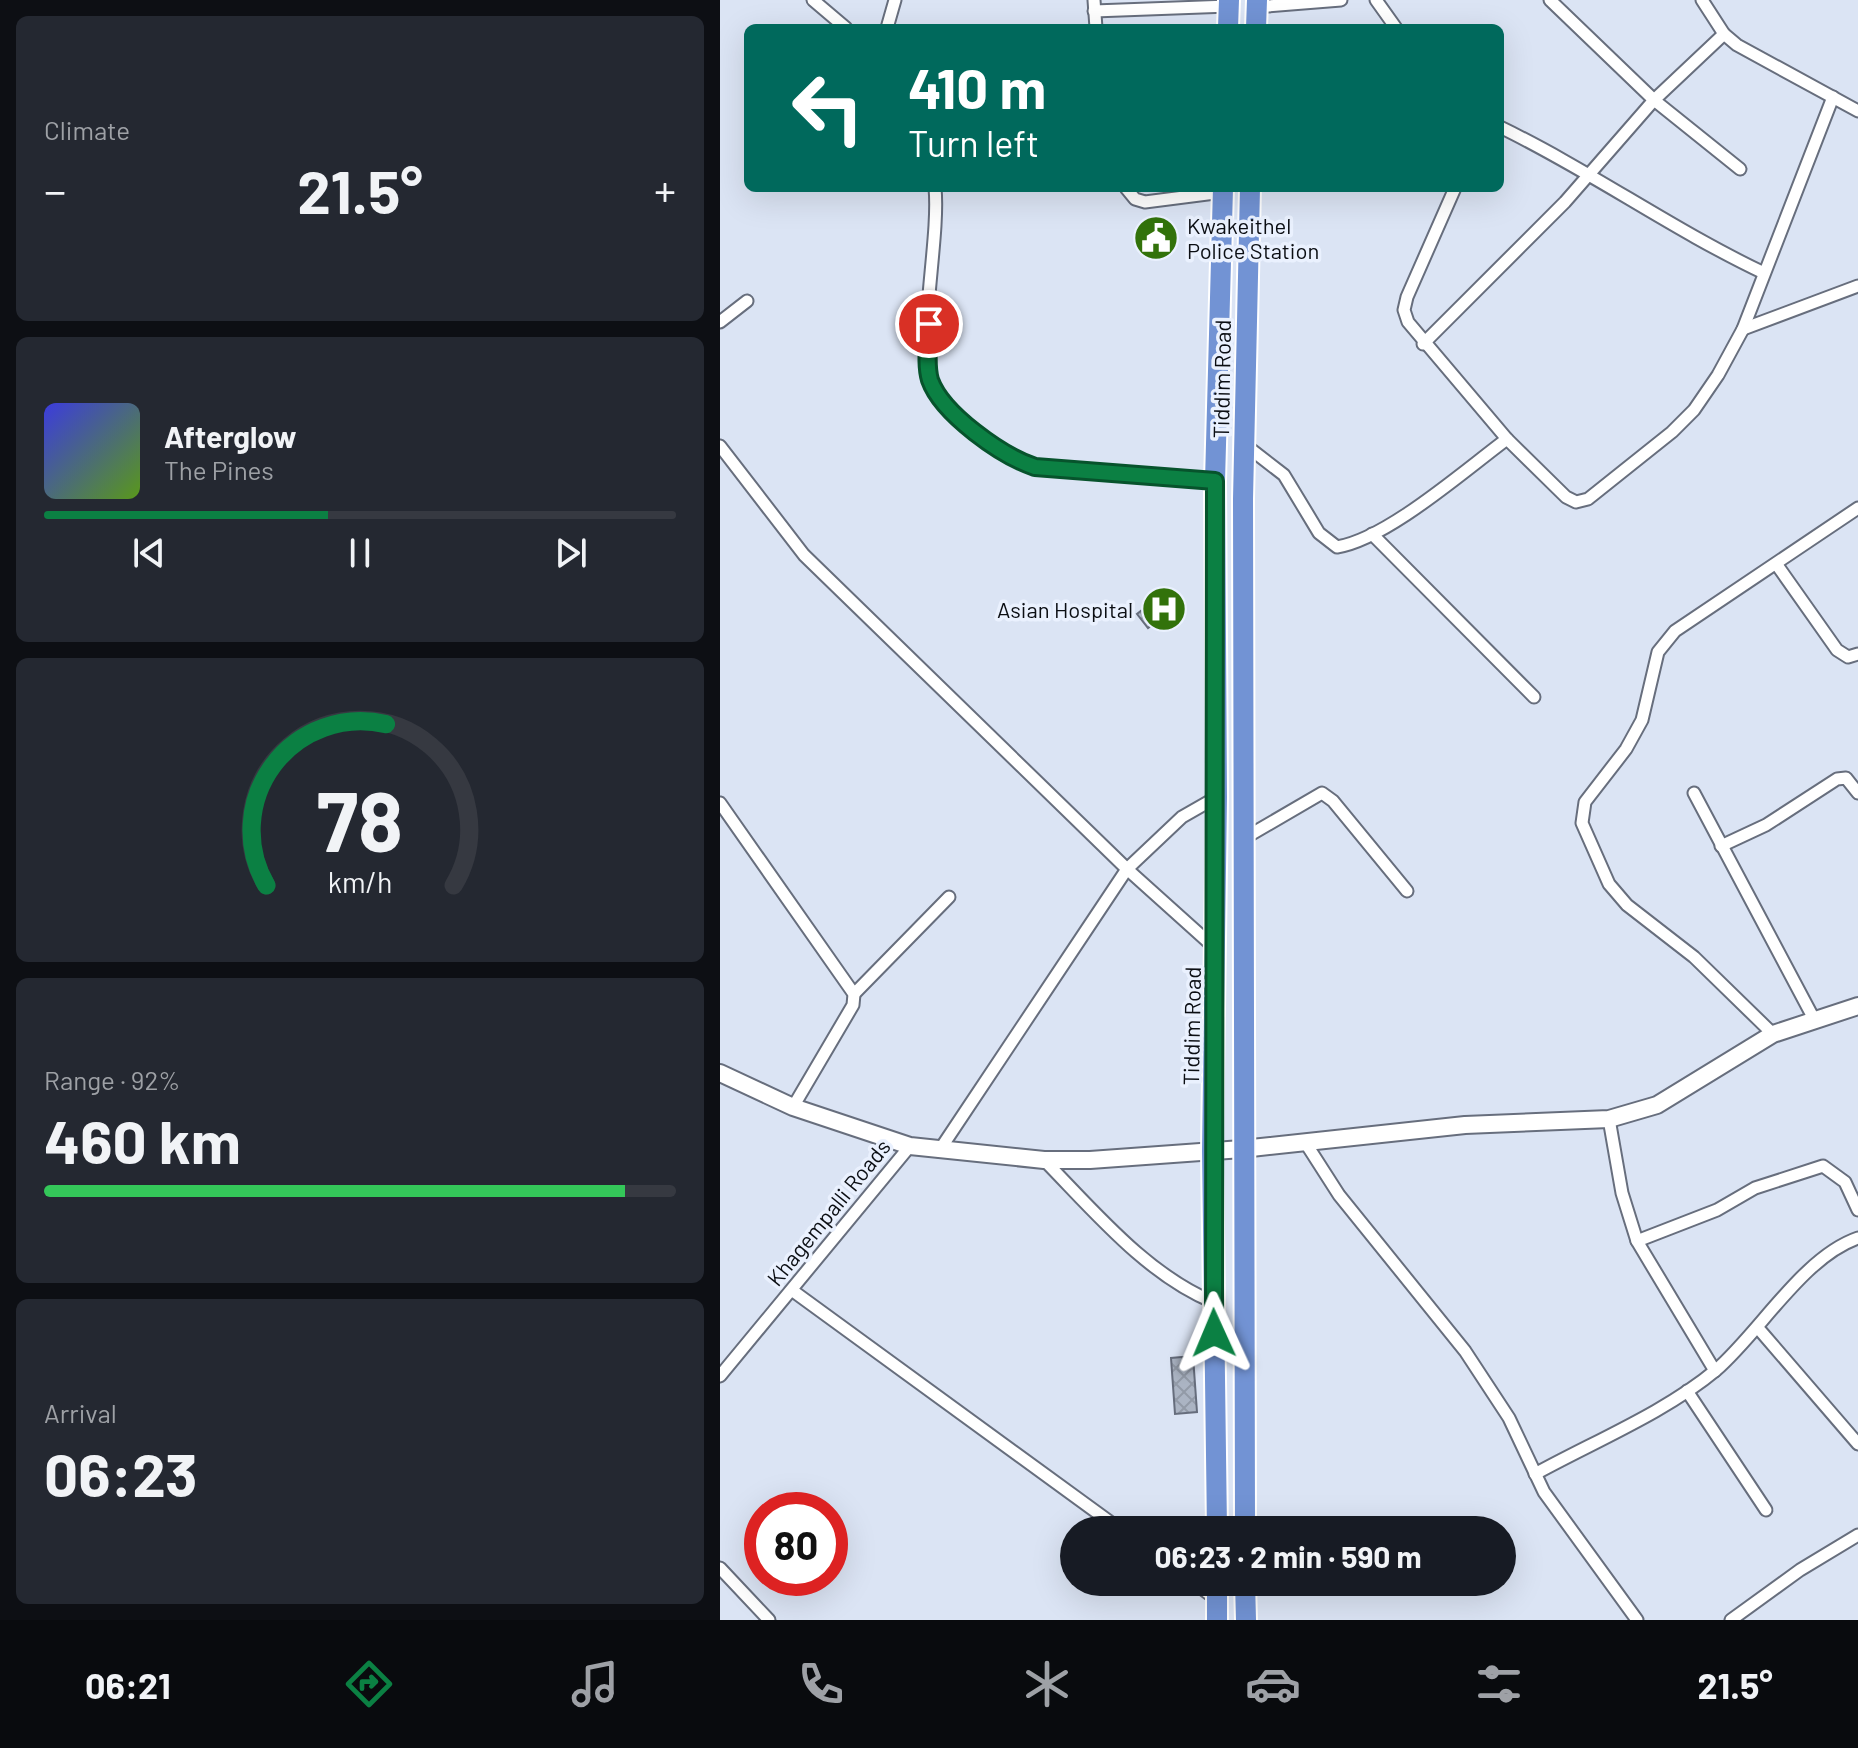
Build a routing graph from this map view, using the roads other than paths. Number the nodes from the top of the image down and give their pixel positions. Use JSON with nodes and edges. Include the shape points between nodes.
{"nodes":[{"id":1,"x":813,"y":0,"type":"edge"},
{"id":2,"x":895,"y":0,"type":"edge"},
{"id":3,"x":1341,"y":0,"type":"edge"},
{"id":4,"x":1376,"y":0,"type":"edge"},
{"id":5,"x":1550,"y":0,"type":"edge"},
{"id":6,"x":1702,"y":0,"type":"edge"},
{"id":7,"x":1229,"y":3,"type":"edge"},
{"id":8,"x":1257,"y":3,"type":"edge"},
{"id":9,"x":1094,"y":6,"type":"edge"},
{"id":10,"x":841,"y":24,"type":"edge"},
{"id":11,"x":888,"y":24,"type":"edge"},
{"id":12,"x":1228,"y":24,"type":"edge"},
{"id":13,"x":1256,"y":24,"type":"edge"},
{"id":14,"x":1393,"y":24,"type":"edge"},
{"id":15,"x":1724,"y":34,"type":"junction"},
{"id":16,"x":1833,"y":97,"type":"junction"},
{"id":17,"x":1654,"y":100,"type":"junction"},
{"id":18,"x":1858,"y":111,"type":"edge"},
{"id":19,"x":1504,"y":129,"type":"edge"},
{"id":20,"x":1740,"y":169,"type":"dead end"},
{"id":21,"x":1590,"y":174,"type":"junction"},
{"id":22,"x":935,"y":192,"type":"edge"},
{"id":23,"x":1129,"y":192,"type":"edge"},
{"id":24,"x":1210,"y":192,"type":"edge"},
{"id":25,"x":1223,"y":192,"type":"edge"},
{"id":26,"x":1250,"y":192,"type":"edge"},
{"id":27,"x":1453,"y":192,"type":"edge"},
{"id":28,"x":1764,"y":273,"type":"junction"},
{"id":29,"x":1858,"y":286,"type":"edge"},
{"id":30,"x":747,"y":301,"type":"dead end"},
{"id":31,"x":720,"y":322,"type":"edge"},
{"id":32,"x":1743,"y":329,"type":"junction"},
{"id":33,"x":1423,"y":344,"type":"junction"},
{"id":34,"x":1507,"y":439,"type":"junction"},
{"id":35,"x":1244,"y":444,"type":"junction"},
{"id":36,"x":720,"y":446,"type":"edge"},
{"id":37,"x":1215,"y":481,"type":"junction"},
{"id":38,"x":1858,"y":508,"type":"edge"},
{"id":39,"x":1372,"y":534,"type":"junction"},
{"id":40,"x":1777,"y":565,"type":"junction"},
{"id":41,"x":1858,"y":654,"type":"edge"},
{"id":42,"x":1534,"y":697,"type":"dead end"},
{"id":43,"x":1694,"y":793,"type":"dead end"},
{"id":44,"x":1858,"y":793,"type":"edge"},
{"id":45,"x":1217,"y":797,"type":"junction"},
{"id":46,"x":720,"y":803,"type":"edge"},
{"id":47,"x":1243,"y":839,"type":"junction"},
{"id":48,"x":1721,"y":846,"type":"junction"},
{"id":49,"x":1127,"y":869,"type":"junction"},
{"id":50,"x":1407,"y":891,"type":"dead end"},
{"id":51,"x":949,"y":897,"type":"dead end"},
{"id":52,"x":1216,"y":950,"type":"junction"},
{"id":53,"x":854,"y":994,"type":"junction"},
{"id":54,"x":1858,"y":1006,"type":"edge"},
{"id":55,"x":1814,"y":1019,"type":"junction"},
{"id":56,"x":1773,"y":1034,"type":"junction"},
{"id":57,"x":720,"y":1073,"type":"edge"},
{"id":58,"x":793,"y":1107,"type":"junction"},
{"id":59,"x":1609,"y":1119,"type":"junction"},
{"id":60,"x":1305,"y":1142,"type":"junction"},
{"id":61,"x":910,"y":1146,"type":"junction"},
{"id":62,"x":1242,"y":1149,"type":"junction"},
{"id":63,"x":939,"y":1151,"type":"junction"},
{"id":64,"x":1212,"y":1151,"type":"junction"},
{"id":65,"x":1044,"y":1160,"type":"junction"},
{"id":66,"x":1858,"y":1210,"type":"edge"},
{"id":67,"x":1858,"y":1238,"type":"edge"},
{"id":68,"x":1637,"y":1241,"type":"junction"},
{"id":69,"x":793,"y":1291,"type":"junction"},
{"id":70,"x":1213,"y":1302,"type":"junction"},
{"id":71,"x":1758,"y":1328,"type":"junction"},
{"id":72,"x":1715,"y":1371,"type":"junction"},
{"id":73,"x":720,"y":1376,"type":"edge"},
{"id":74,"x":1687,"y":1391,"type":"junction"},
{"id":75,"x":1858,"y":1444,"type":"edge"},
{"id":76,"x":1535,"y":1474,"type":"junction"},
{"id":77,"x":1766,"y":1510,"type":"dead end"},
{"id":78,"x":1102,"y":1516,"type":"edge"},
{"id":79,"x":1217,"y":1516,"type":"edge"},
{"id":80,"x":1245,"y":1516,"type":"edge"},
{"id":81,"x":1858,"y":1535,"type":"edge"},
{"id":82,"x":720,"y":1568,"type":"edge"},
{"id":83,"x":1245,"y":1596,"type":"edge"},
{"id":84,"x":769,"y":1620,"type":"edge"},
{"id":85,"x":1246,"y":1620,"type":"edge"},
{"id":86,"x":1637,"y":1620,"type":"edge"},
{"id":87,"x":1731,"y":1620,"type":"edge"}],
"edges":[{"from":1,"to":10,"type":"street"},
{"from":2,"to":11,"type":"street"},
{"from":3,"to":8,"type":"street"},
{"from":4,"to":14,"type":"street"},
{"from":5,"to":17,"type":"street"},
{"from":6,"to":15,"type":"street"},
{"from":7,"to":9,"type":"street"},
{"from":7,"to":12,"type":"highway"},
{"from":8,"to":13,"type":"highway"},
{"from":15,"to":16,"type":"street"},
{"from":15,"to":17,"type":"street"},
{"from":16,"to":18,"type":"street"},
{"from":16,"to":28,"type":"street"},
{"from":17,"to":20,"type":"street"},
{"from":17,"to":21,"type":"street"},
{"from":19,"to":21,"type":"street"},
{"from":21,"to":28,"type":"street"},
{"from":21,"to":33,"type":"street"},
{"from":22,"to":37,"type":"street","via":[[938,233],[928,367],[946,404],[1007,456],[1035,467]]},
{"from":23,"to":24,"type":"street","via":[[1145,202]]},
{"from":25,"to":37,"type":"highway","name":"Tiddim Road"},
{"from":26,"to":35,"type":"highway","name":"Tiddim Road"},
{"from":27,"to":33,"type":"street","via":[[1404,310]]},
{"from":28,"to":32,"type":"street"},
{"from":29,"to":32,"type":"street"},
{"from":30,"to":31,"type":"street"},
{"from":32,"to":34,"type":"street","via":[[1694,410],[1588,499],[1576,502],[1566,497]]},
{"from":33,"to":34,"type":"street"},
{"from":34,"to":39,"type":"street"},
{"from":35,"to":39,"type":"street","via":[[1284,475],[1327,543],[1347,546]]},
{"from":35,"to":47,"type":"highway","name":"Tiddim Road"},
{"from":36,"to":49,"type":"street","via":[[804,555]]},
{"from":37,"to":45,"type":"highway","name":"Tiddim Road"},
{"from":38,"to":40,"type":"street"},
{"from":39,"to":42,"type":"street"},
{"from":40,"to":41,"type":"street","via":[[1837,650],[1848,657]]},
{"from":40,"to":56,"type":"street","via":[[1664,642],[1642,720],[1585,802],[1581,816],[1616,893],[1694,957]]},
{"from":43,"to":48,"type":"street"},
{"from":44,"to":48,"type":"street","via":[[1846,778],[1837,779],[1766,825]]},
{"from":45,"to":49,"type":"street","via":[[1182,817]]},
{"from":45,"to":52,"type":"highway","name":"Tiddim Road"},
{"from":46,"to":53,"type":"street"},
{"from":47,"to":50,"type":"street","via":[[1325,794]]},
{"from":47,"to":62,"type":"highway","name":"Tiddim Road"},
{"from":48,"to":55,"type":"street"},
{"from":49,"to":52,"type":"street"},
{"from":49,"to":63,"type":"street"},
{"from":51,"to":53,"type":"street"},
{"from":52,"to":64,"type":"highway","name":"Tiddim Road"},
{"from":53,"to":58,"type":"street","via":[[853,1005]]},
{"from":54,"to":55,"type":"street","name":"Khagempalli Roads"},
{"from":55,"to":56,"type":"street","name":"Khagempalli Roads"},
{"from":56,"to":59,"type":"street","name":"Khagempalli Roads","via":[[1657,1105]]},
{"from":57,"to":58,"type":"street"},
{"from":58,"to":61,"type":"street"},
{"from":59,"to":60,"type":"street","name":"Khagempalli Roads","via":[[1465,1125]]},
{"from":59,"to":68,"type":"street"},
{"from":60,"to":62,"type":"street","name":"Khagempalli Roads"},
{"from":60,"to":76,"type":"street","via":[[1339,1195],[1465,1351],[1509,1418]]},
{"from":61,"to":63,"type":"street","name":"Khagempalli Roads"},
{"from":61,"to":69,"type":"street","name":"Khagempalli Roads"},
{"from":62,"to":64,"type":"street","name":"Khagempalli Roads"},
{"from":62,"to":80,"type":"highway","name":"Tiddim Road"},
{"from":63,"to":65,"type":"street","name":"Khagempalli Roads"},
{"from":64,"to":65,"type":"street","name":"Khagempalli Roads"},
{"from":64,"to":70,"type":"highway","name":"Tiddim Road"},
{"from":65,"to":70,"type":"street","via":[[1177,1284]]},
{"from":66,"to":68,"type":"street","via":[[1845,1182],[1823,1166],[1755,1188],[1707,1215]]},
{"from":67,"to":71,"type":"street","via":[[1813,1268]]},
{"from":68,"to":72,"type":"street"},
{"from":69,"to":73,"type":"street","name":"Khagempalli Roads"},
{"from":69,"to":78,"type":"street"},
{"from":70,"to":79,"type":"highway","name":"Tiddim Road"},
{"from":71,"to":72,"type":"street"},
{"from":71,"to":75,"type":"street"},
{"from":72,"to":74,"type":"street"},
{"from":74,"to":76,"type":"street"},
{"from":74,"to":77,"type":"street"},
{"from":76,"to":86,"type":"street"},
{"from":81,"to":87,"type":"street"},
{"from":82,"to":84,"type":"street"},
{"from":83,"to":85,"type":"highway"}]}
